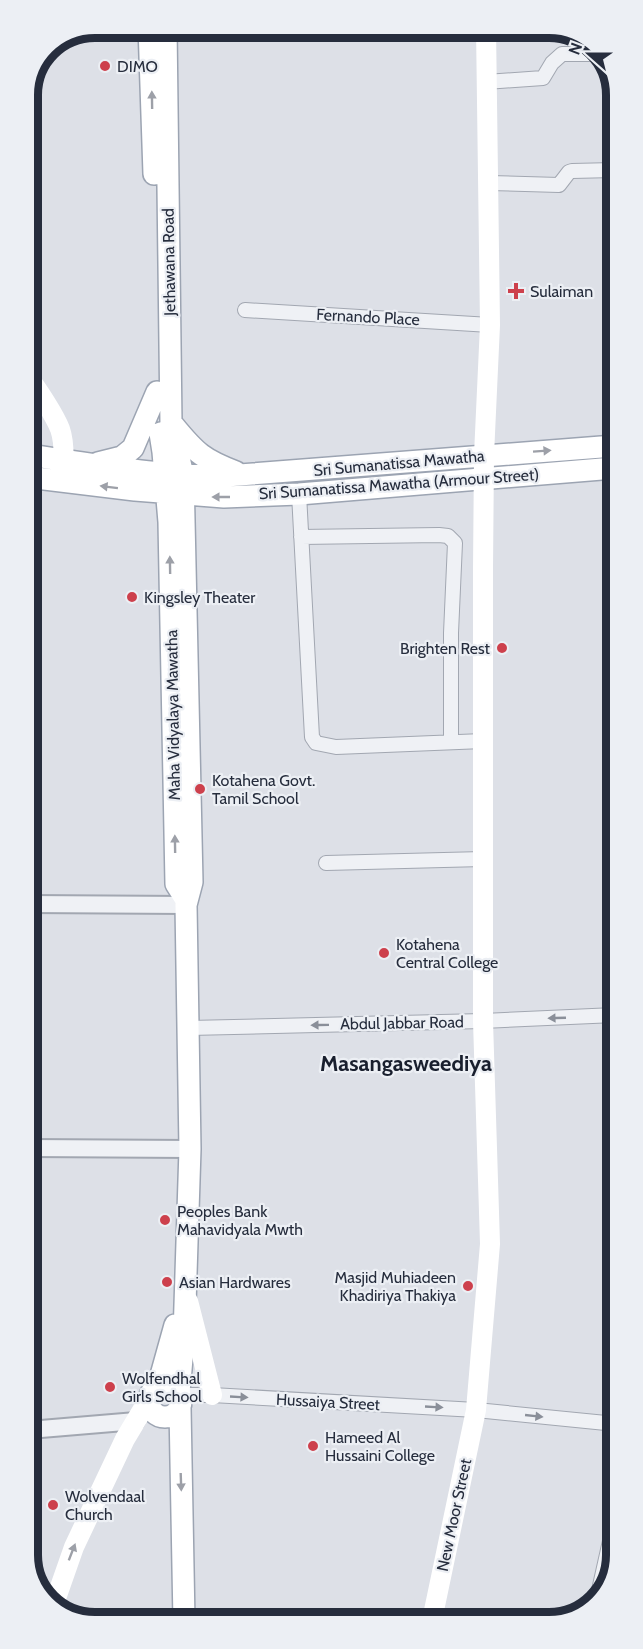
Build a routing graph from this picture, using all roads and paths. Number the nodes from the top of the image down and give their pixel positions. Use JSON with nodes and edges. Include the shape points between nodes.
{"nodes":[{"id":1,"x":149,"y":38,"type":"edge"},
{"id":2,"x":166,"y":38,"type":"edge"},
{"id":3,"x":486,"y":38,"type":"edge"},
{"id":4,"x":588,"y":54,"type":"edge"},
{"id":5,"x":486,"y":82,"type":"junction"},
{"id":6,"x":606,"y":170,"type":"edge"},
{"id":7,"x":489,"y":183,"type":"junction"},
{"id":8,"x":245,"y":310,"type":"dead end"},
{"id":9,"x":490,"y":325,"type":"junction"},
{"id":10,"x":38,"y":391,"type":"edge"},
{"id":11,"x":157,"y":392,"type":"junction"},
{"id":12,"x":171,"y":423,"type":"junction"},
{"id":13,"x":606,"y":447,"type":"edge"},
{"id":14,"x":484,"y":455,"type":"junction"},
{"id":15,"x":38,"y":456,"type":"edge"},
{"id":16,"x":64,"y":460,"type":"junction"},
{"id":17,"x":92,"y":464,"type":"junction"},
{"id":18,"x":606,"y":469,"type":"edge"},
{"id":19,"x":243,"y":475,"type":"junction"},
{"id":20,"x":484,"y":477,"type":"junction"},
{"id":21,"x":38,"y":478,"type":"edge"},
{"id":22,"x":62,"y":481,"type":"junction"},
{"id":23,"x":175,"y":484,"type":"junction"},
{"id":24,"x":299,"y":494,"type":"junction"},
{"id":25,"x":301,"y":537,"type":"junction"},
{"id":26,"x":483,"y":741,"type":"junction"},
{"id":27,"x":451,"y":742,"type":"junction"},
{"id":28,"x":483,"y":859,"type":"junction"},
{"id":29,"x":326,"y":863,"type":"dead end"},
{"id":30,"x":186,"y":902,"type":"junction"},
{"id":31,"x":38,"y":904,"type":"edge"},
{"id":32,"x":606,"y":1016,"type":"edge"},
{"id":33,"x":483,"y":1021,"type":"junction"},
{"id":34,"x":189,"y":1028,"type":"junction"},
{"id":35,"x":38,"y":1148,"type":"edge"},
{"id":36,"x":190,"y":1149,"type":"junction"},
{"id":37,"x":184,"y":1287,"type":"junction"},
{"id":38,"x":212,"y":1395,"type":"junction"},
{"id":39,"x":180,"y":1398,"type":"junction"},
{"id":40,"x":155,"y":1400,"type":"junction"},
{"id":41,"x":476,"y":1410,"type":"junction"},
{"id":42,"x":136,"y":1421,"type":"junction"},
{"id":43,"x":606,"y":1423,"type":"edge"},
{"id":44,"x":38,"y":1430,"type":"edge"},
{"id":45,"x":57,"y":1597,"type":"edge"},
{"id":46,"x":184,"y":1611,"type":"edge"},
{"id":47,"x":434,"y":1612,"type":"edge"}],
"edges":[{"from":11,"to":1,"type":"main road","name":"Jethawana Road","one_way":true},
{"from":2,"to":12,"type":"main road","name":"Jethawana Road"},
{"from":3,"to":5,"type":"main road","name":"New Moor Street"},
{"from":4,"to":5,"type":"street","via":[[562,54],[543,78]]},
{"from":5,"to":7,"type":"main road","name":"New Moor Street"},
{"from":6,"to":7,"type":"street","via":[[572,171],[559,184]]},
{"from":7,"to":9,"type":"main road","name":"New Moor Street"},
{"from":8,"to":9,"type":"street","name":"Fernando Place"},
{"from":9,"to":14,"type":"main road","name":"New Moor Street"},
{"from":10,"to":16,"type":"main road","via":[[60,429]]},
{"from":11,"to":17,"type":"main road","via":[[133,448],[122,457]]},
{"from":11,"to":23,"type":"main road","name":"Jethawana Road","via":[[158,418]]},
{"from":12,"to":19,"type":"main road","via":[[197,452]]},
{"from":12,"to":23,"type":"main road","name":"Jethawana Road"},
{"from":14,"to":13,"type":"main road","name":"Sri Sumanatissa Mawatha","one_way":true},
{"from":14,"to":19,"type":"main road","name":"Sri Sumanatissa Mawatha"},
{"from":14,"to":20,"type":"main road","name":"New Moor Street"},
{"from":15,"to":16,"type":"main road"},
{"from":16,"to":17,"type":"main road"},
{"from":16,"to":22,"type":"main road"},
{"from":17,"to":23,"type":"main road"},
{"from":18,"to":20,"type":"main road","name":"Sri Sumanatissa Mawatha (Armour Street)"},
{"from":19,"to":23,"type":"main road","name":"Sri Sumanatissa Mawatha","via":[[203,476]]},
{"from":20,"to":24,"type":"main road","name":"Sri Sumanatissa Mawatha (Armour Street)"},
{"from":20,"to":26,"type":"main road","name":"New Moor Street"},
{"from":21,"to":22,"type":"main road"},
{"from":23,"to":22,"type":"main road","one_way":true},
{"from":24,"to":23,"type":"main road","name":"Sri Sumanatissa Mawatha (Armour Street)","one_way":true,"via":[[224,497]]},
{"from":23,"to":30,"type":"main road","name":"Maha Vidyalaya Mawatha","via":[[176,884]]},
{"from":24,"to":25,"type":"street"},
{"from":25,"to":27,"type":"street","via":[[312,737],[316,743],[336,747]]},
{"from":25,"to":27,"type":"street","via":[[439,535],[448,536],[455,543]]},
{"from":26,"to":27,"type":"street"},
{"from":26,"to":28,"type":"main road","name":"New Moor Street"},
{"from":28,"to":29,"type":"street"},
{"from":28,"to":33,"type":"main road","name":"New Moor Street"},
{"from":30,"to":31,"type":"street"},
{"from":30,"to":34,"type":"main road","name":"Maha Vidyalaya Mawatha"},
{"from":32,"to":33,"type":"street","name":"Abdul Jabbar Road","one_way":true},
{"from":33,"to":34,"type":"street","name":"Abdul Jabbar Road","one_way":true},
{"from":33,"to":41,"type":"main road","name":"New Moor Street","via":[[490,1244]]},
{"from":34,"to":36,"type":"main road","name":"Maha Vidyalaya Mawatha"},
{"from":35,"to":36,"type":"street"},
{"from":36,"to":37,"type":"main road","name":"Maha Vidyalaya Mawatha"},
{"from":37,"to":38,"type":"main road"},
{"from":37,"to":39,"type":"main road","name":"Maha Vidyalaya Mawatha"},
{"from":37,"to":40,"type":"main road","name":"Maha Vidyalaya Mawatha"},
{"from":38,"to":39,"type":"street","name":"Hussaiya Street"},
{"from":38,"to":41,"type":"street","name":"Hussaiya Street","one_way":true},
{"from":39,"to":40,"type":"main road","via":[[168,1385]]},
{"from":39,"to":40,"type":"main road","via":[[177,1412],[168,1417]]},
{"from":39,"to":46,"type":"main road","name":"Maha Vidyalaya Mawatha","one_way":true},
{"from":40,"to":42,"type":"main road"},
{"from":41,"to":43,"type":"street","name":"Hussaiya Street","one_way":true},
{"from":41,"to":47,"type":"main road","name":"New Moor Street"},
{"from":42,"to":44,"type":"street"},
{"from":45,"to":42,"type":"main road","one_way":true,"via":[[74,1547]]}]}
